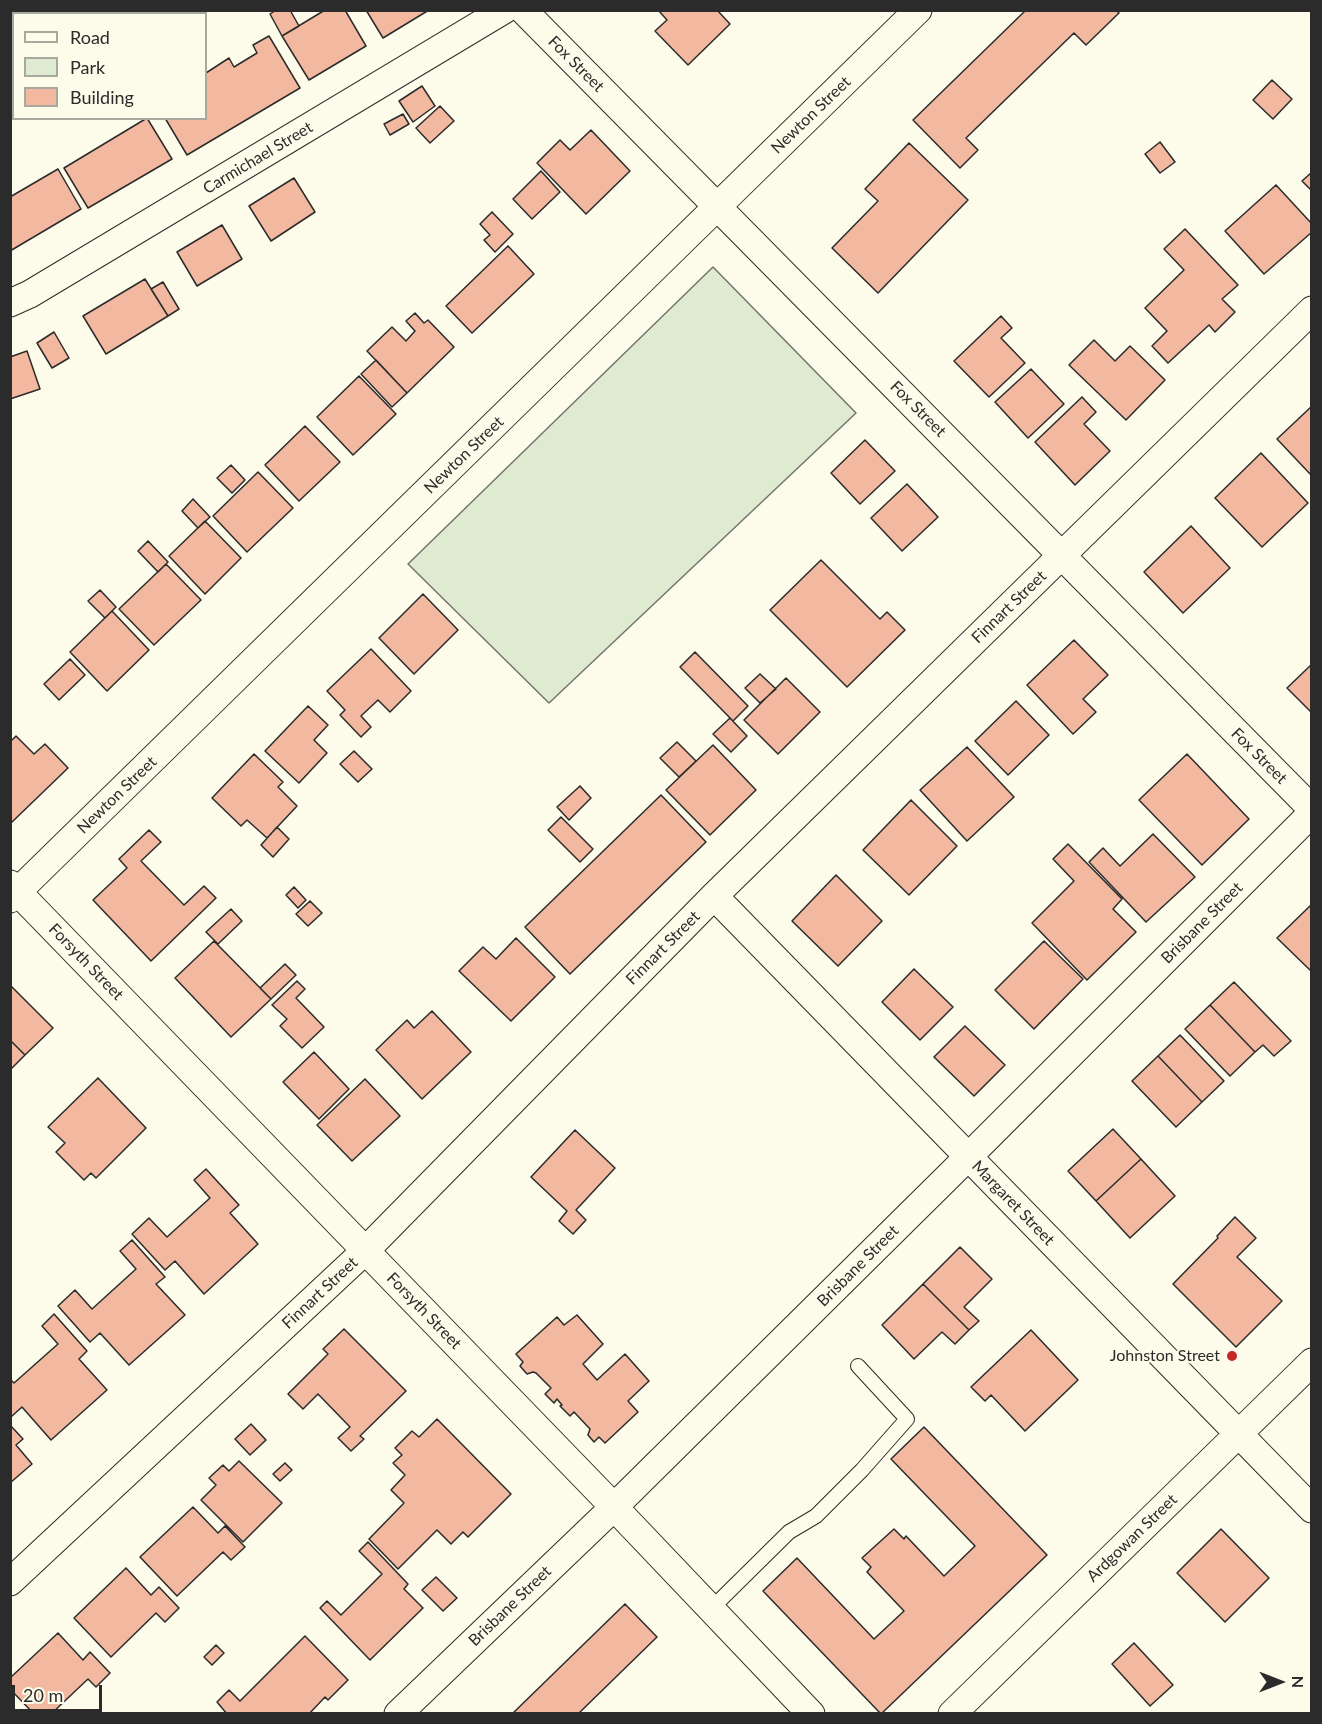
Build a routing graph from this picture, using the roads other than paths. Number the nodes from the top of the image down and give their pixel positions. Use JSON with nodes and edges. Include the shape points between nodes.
{"nodes":[{"id":1,"x":504,"y":10,"type":"edge"},
{"id":2,"x":523,"y":10,"type":"edge"},
{"id":3,"x":918,"y":10,"type":"edge"},
{"id":4,"x":718,"y":206,"type":"junction"},
{"id":5,"x":10,"y":303,"type":"edge"},
{"id":6,"x":1311,"y":310,"type":"edge"},
{"id":7,"x":1061,"y":555,"type":"junction"},
{"id":8,"x":1311,"y":811,"type":"edge"},
{"id":9,"x":13,"y":892,"type":"edge"},
{"id":10,"x":714,"y":896,"type":"junction"},
{"id":11,"x":968,"y":1157,"type":"junction"},
{"id":12,"x":366,"y":1250,"type":"junction"},
{"id":13,"x":1311,"y":1362,"type":"edge"},
{"id":14,"x":858,"y":1366,"type":"dead end"},
{"id":15,"x":1238,"y":1434,"type":"junction"},
{"id":16,"x":614,"y":1507,"type":"junction"},
{"id":17,"x":1311,"y":1509,"type":"edge"},
{"id":18,"x":10,"y":1582,"type":"edge"},
{"id":19,"x":711,"y":1609,"type":"junction"},
{"id":20,"x":398,"y":1713,"type":"edge"},
{"id":21,"x":811,"y":1713,"type":"edge"},
{"id":22,"x":952,"y":1713,"type":"edge"}],
"edges":[{"from":1,"to":5,"type":"street","name":"Carmichael Street"},
{"from":2,"to":4,"type":"street","name":"Fox Street"},
{"from":3,"to":4,"type":"street","name":"Newton Street"},
{"from":4,"to":7,"type":"street","name":"Fox Street"},
{"from":4,"to":9,"type":"street","name":"Newton Street"},
{"from":6,"to":7,"type":"street","name":"Finnart Street"},
{"from":7,"to":8,"type":"street","name":"Fox Street"},
{"from":7,"to":10,"type":"street","name":"Finnart Street"},
{"from":8,"to":11,"type":"street","name":"Brisbane Street"},
{"from":9,"to":12,"type":"street","name":"Forsyth Street"},
{"from":10,"to":11,"type":"street","name":"Margaret Street"},
{"from":10,"to":12,"type":"street","name":"Finnart Street"},
{"from":11,"to":15,"type":"street","name":"Margaret Street"},
{"from":11,"to":16,"type":"street","name":"Brisbane Street"},
{"from":12,"to":16,"type":"street","name":"Forsyth Street"},
{"from":12,"to":18,"type":"street","name":"Finnart Street"},
{"from":13,"to":15,"type":"street","name":"Ardgowan Street"},
{"from":14,"to":19,"type":"lane","via":[[907,1419],[816,1516],[789,1532]]},
{"from":15,"to":17,"type":"street","name":"Margaret Street"},
{"from":15,"to":22,"type":"street","name":"Ardgowan Street"},
{"from":16,"to":19,"type":"street","name":"Forsyth Street"},
{"from":16,"to":20,"type":"street","name":"Brisbane Street"},
{"from":19,"to":21,"type":"street","name":"Forsyth Street"}]}
